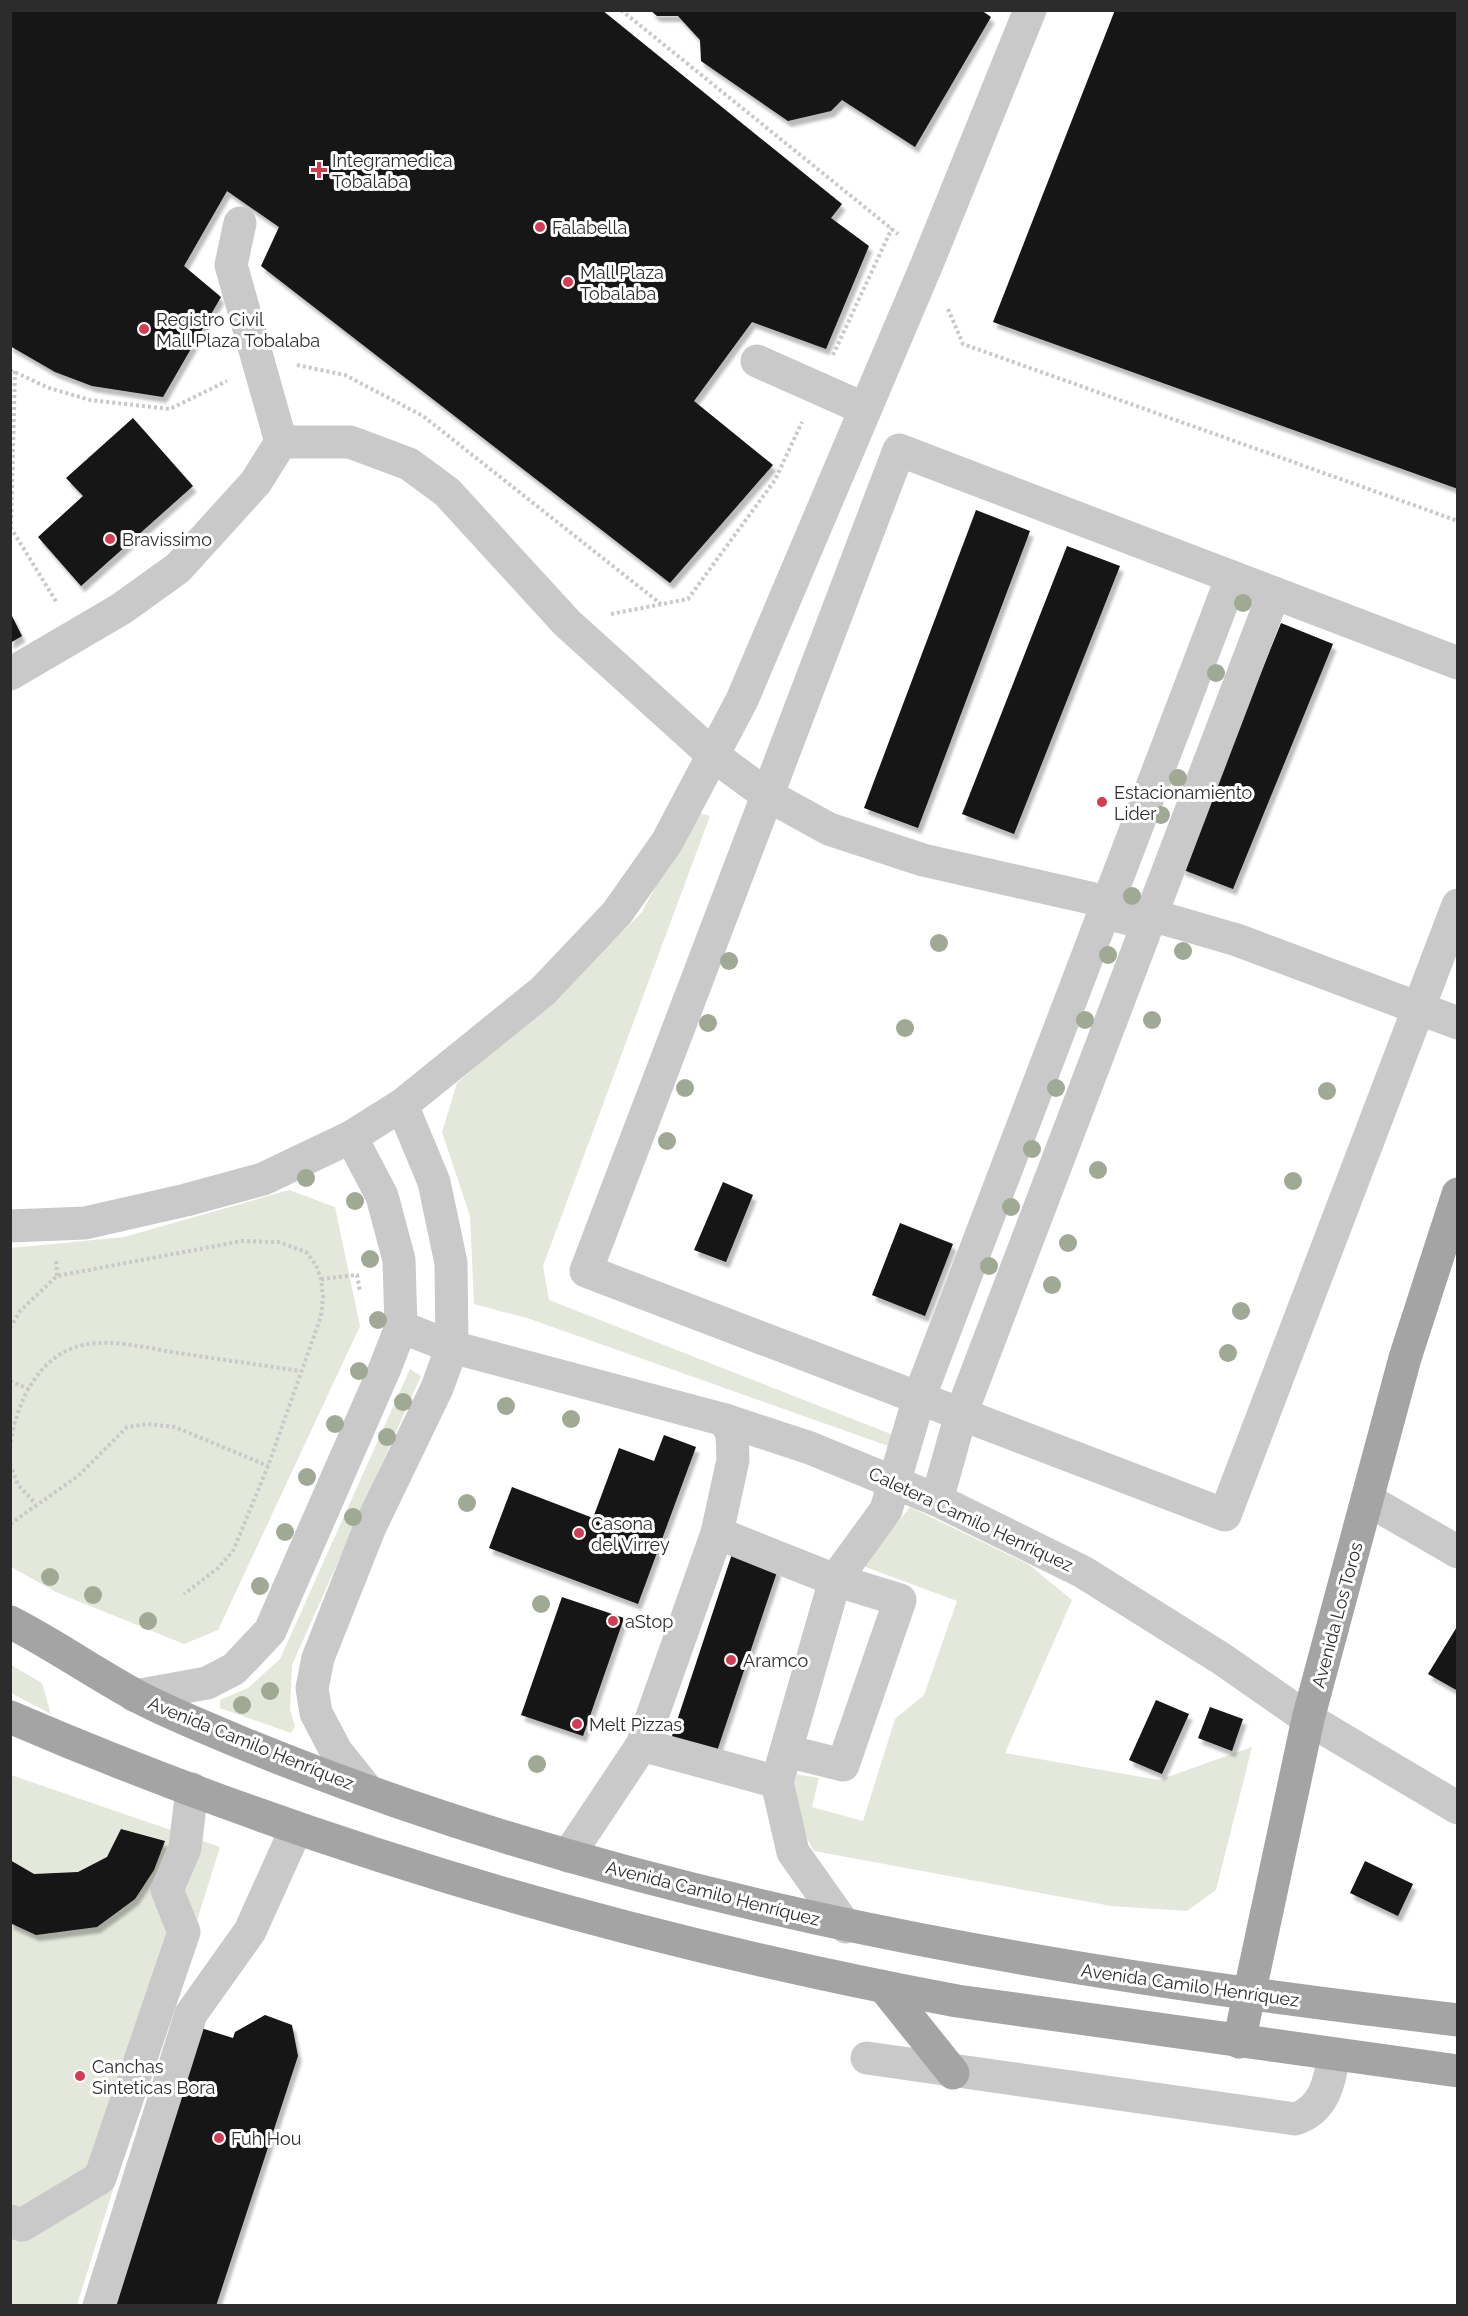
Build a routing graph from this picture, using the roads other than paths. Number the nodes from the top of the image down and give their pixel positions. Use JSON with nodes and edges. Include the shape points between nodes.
{"nodes":[{"id":1,"x":1030,"y":10,"type":"edge"},
{"id":2,"x":240,"y":223,"type":"dead end"},
{"id":3,"x":757,"y":361,"type":"dead end"},
{"id":4,"x":865,"y":409,"type":"junction"},
{"id":5,"x":281,"y":442,"type":"junction"},
{"id":6,"x":1232,"y":577,"type":"junction"},
{"id":7,"x":1274,"y":593,"type":"junction"},
{"id":8,"x":1458,"y":663,"type":"edge"},
{"id":9,"x":10,"y":674,"type":"edge"},
{"id":10,"x":714,"y":756,"type":"junction"},
{"id":11,"x":768,"y":795,"type":"junction"},
{"id":12,"x":1108,"y":902,"type":"junction"},
{"id":13,"x":1458,"y":906,"type":"edge"},
{"id":14,"x":1151,"y":915,"type":"junction"},
{"id":15,"x":1418,"y":1009,"type":"junction"},
{"id":16,"x":1458,"y":1023,"type":"edge"},
{"id":17,"x":402,"y":1105,"type":"junction"},
{"id":18,"x":351,"y":1137,"type":"junction"},
{"id":19,"x":1458,"y":1194,"type":"edge"},
{"id":20,"x":10,"y":1226,"type":"edge"},
{"id":21,"x":401,"y":1327,"type":"junction"},
{"id":22,"x":452,"y":1347,"type":"junction"},
{"id":23,"x":919,"y":1398,"type":"junction"},
{"id":24,"x":961,"y":1414,"type":"junction"},
{"id":25,"x":725,"y":1420,"type":"junction"},
{"id":26,"x":893,"y":1480,"type":"junction"},
{"id":27,"x":937,"y":1500,"type":"junction"},
{"id":28,"x":1368,"y":1500,"type":"junction"},
{"id":29,"x":717,"y":1533,"type":"junction"},
{"id":30,"x":1458,"y":1552,"type":"edge"},
{"id":31,"x":835,"y":1580,"type":"junction"},
{"id":32,"x":10,"y":1622,"type":"edge"},
{"id":33,"x":135,"y":1696,"type":"junction"},
{"id":34,"x":10,"y":1717,"type":"edge"},
{"id":35,"x":1308,"y":1719,"type":"junction"},
{"id":36,"x":642,"y":1745,"type":"junction"},
{"id":37,"x":786,"y":1751,"type":"junction"},
{"id":38,"x":777,"y":1782,"type":"junction"},
{"id":39,"x":192,"y":1789,"type":"junction"},
{"id":40,"x":368,"y":1791,"type":"junction"},
{"id":41,"x":1458,"y":1808,"type":"edge"},
{"id":42,"x":296,"y":1828,"type":"junction"},
{"id":43,"x":568,"y":1856,"type":"junction"},
{"id":44,"x":846,"y":1927,"type":"junction"},
{"id":45,"x":884,"y":1987,"type":"junction"},
{"id":46,"x":1249,"y":1994,"type":"junction"},
{"id":47,"x":1458,"y":2020,"type":"edge"},
{"id":48,"x":1239,"y":2042,"type":"junction"},
{"id":49,"x":1334,"y":2054,"type":"junction"},
{"id":50,"x":867,"y":2058,"type":"dead end"},
{"id":51,"x":1458,"y":2071,"type":"edge"},
{"id":52,"x":953,"y":2073,"type":"junction"},
{"id":53,"x":10,"y":2220,"type":"edge"},
{"id":54,"x":99,"y":2306,"type":"edge"}],
"edges":[{"from":1,"to":4,"type":"street"},
{"from":2,"to":5,"type":"street","via":[[231,264]]},
{"from":3,"to":4,"type":"street"},
{"from":4,"to":10,"type":"street","via":[[742,700]]},
{"from":5,"to":9,"type":"street","via":[[256,482],[178,568],[121,609]]},
{"from":5,"to":10,"type":"street","via":[[350,442],[409,464],[447,492],[567,623]]},
{"from":6,"to":7,"type":"street"},
{"from":6,"to":11,"type":"street","via":[[899,450]]},
{"from":6,"to":12,"type":"street"},
{"from":7,"to":8,"type":"street"},
{"from":7,"to":14,"type":"street"},
{"from":10,"to":11,"type":"street"},
{"from":10,"to":17,"type":"street","via":[[668,842],[617,913],[543,991]]},
{"from":11,"to":12,"type":"street","via":[[829,829],[923,860]]},
{"from":11,"to":23,"type":"street","via":[[586,1271]]},
{"from":12,"to":14,"type":"street","via":[[1117,916],[1137,921]]},
{"from":12,"to":23,"type":"street"},
{"from":13,"to":15,"type":"street"},
{"from":14,"to":15,"type":"street","via":[[1237,940]]},
{"from":14,"to":24,"type":"street"},
{"from":15,"to":16,"type":"street"},
{"from":15,"to":24,"type":"street","via":[[1225,1515]]},
{"from":17,"to":18,"type":"street"},
{"from":17,"to":22,"type":"street","via":[[434,1182],[451,1263]]},
{"from":18,"to":20,"type":"street","via":[[263,1179],[186,1200],[85,1223]]},
{"from":18,"to":21,"type":"street","via":[[382,1196],[391,1228],[399,1260]]},
{"from":19,"to":28,"type":"main road","name":"Avenida Los Toros","via":[[1405,1358]]},
{"from":21,"to":22,"type":"street","name":"Caletera Camilo Henríquez"},
{"from":21,"to":33,"type":"street","via":[[270,1631],[234,1669],[207,1683]]},
{"from":22,"to":25,"type":"street","name":"Caletera Camilo Henríquez"},
{"from":22,"to":40,"type":"street","via":[[437,1388],[370,1527],[316,1668],[312,1688],[316,1713],[336,1751]]},
{"from":23,"to":24,"type":"street"},
{"from":23,"to":26,"type":"street"},
{"from":24,"to":27,"type":"street"},
{"from":25,"to":26,"type":"street","name":"Caletera Camilo Henríquez"},
{"from":25,"to":29,"type":"street","via":[[732,1434],[734,1460]]},
{"from":26,"to":27,"type":"street","name":"Caletera Camilo Henríquez"},
{"from":26,"to":31,"type":"street","via":[[886,1510]]},
{"from":27,"to":35,"type":"street","name":"Caletera Camilo Henríquez","via":[[1083,1572]]},
{"from":28,"to":30,"type":"street"},
{"from":28,"to":35,"type":"main road","name":"Avenida Los Toros"},
{"from":29,"to":31,"type":"street"},
{"from":29,"to":36,"type":"street"},
{"from":31,"to":37,"type":"street"},
{"from":31,"to":37,"type":"street","via":[[900,1599],[843,1765]]},
{"from":32,"to":33,"type":"main road","name":"Avenida Camilo Henríquez","via":[[50,1642]]},
{"from":33,"to":40,"type":"main road","name":"Avenida Camilo Henríquez"},
{"from":34,"to":39,"type":"main road"},
{"from":35,"to":41,"type":"street","name":"Caletera Camilo Henríquez"},
{"from":35,"to":46,"type":"main road","name":"Avenida Los Toros"},
{"from":36,"to":38,"type":"street"},
{"from":36,"to":43,"type":"street"},
{"from":37,"to":38,"type":"street"},
{"from":38,"to":44,"type":"street","via":[[793,1852]]},
{"from":39,"to":42,"type":"main road"},
{"from":39,"to":53,"type":"street","via":[[185,1848],[167,1890],[184,1932],[100,2178],[22,2225]]},
{"from":40,"to":43,"type":"main road","name":"Avenida Camilo Henríquez"},
{"from":42,"to":45,"type":"main road","via":[[573,1913]]},
{"from":42,"to":54,"type":"street","via":[[250,1931],[191,2014]]},
{"from":43,"to":44,"type":"main road","name":"Avenida Camilo Henríquez"},
{"from":44,"to":46,"type":"main road","name":"Avenida Camilo Henríquez"},
{"from":45,"to":48,"type":"main road"},
{"from":45,"to":52,"type":"main road"},
{"from":46,"to":47,"type":"main road","name":"Avenida Camilo Henríquez"},
{"from":46,"to":48,"type":"main road","name":"Avenida Los Toros"},
{"from":48,"to":49,"type":"main road"},
{"from":49,"to":51,"type":"main road"},
{"from":49,"to":52,"type":"street","via":[[1318,2106],[1295,2119]]},
{"from":50,"to":52,"type":"street"}]}
